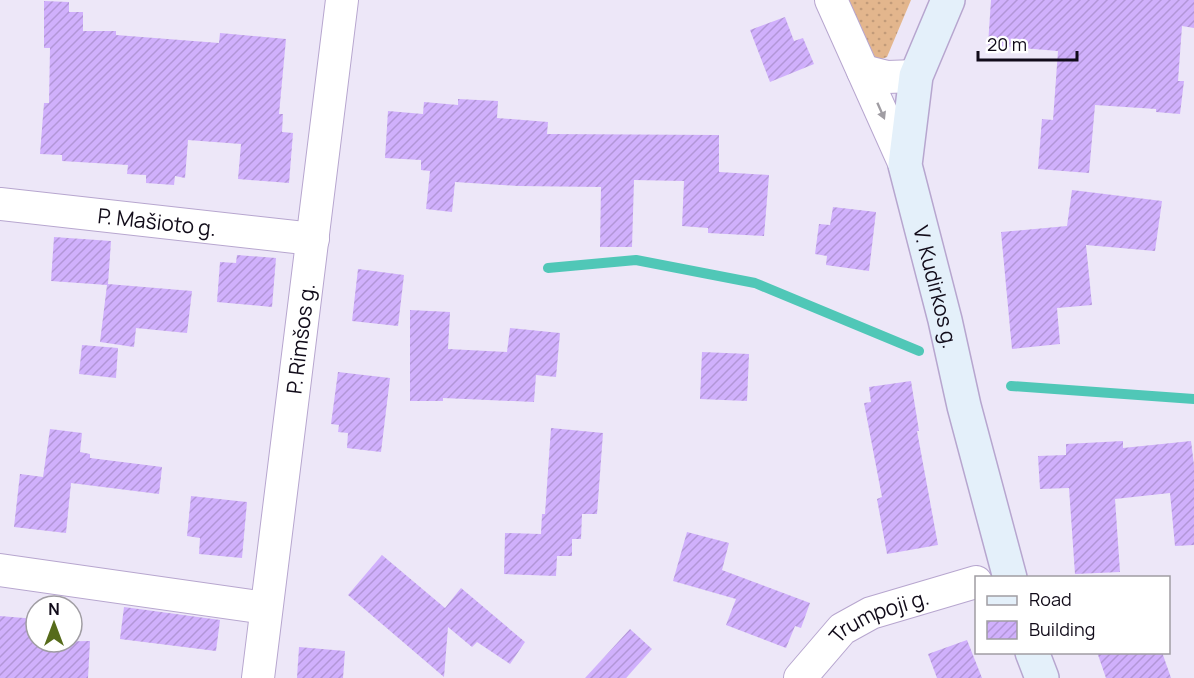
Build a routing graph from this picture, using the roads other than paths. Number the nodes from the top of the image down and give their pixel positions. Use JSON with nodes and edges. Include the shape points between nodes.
{"nodes":[{"id":1,"x":342,"y":0,"type":"edge"},
{"id":2,"x":831,"y":0,"type":"edge"},
{"id":3,"x":948,"y":0,"type":"edge"},
{"id":4,"x":863,"y":71,"type":"junction"},
{"id":5,"x":916,"y":76,"type":"junction"},
{"id":6,"x":905,"y":165,"type":"junction"},
{"id":7,"x":0,"y":204,"type":"edge"},
{"id":8,"x":313,"y":239,"type":"junction"},
{"id":9,"x":0,"y":570,"type":"edge"},
{"id":10,"x":1003,"y":576,"type":"edge"},
{"id":11,"x":975,"y":582,"type":"edge"},
{"id":12,"x":266,"y":608,"type":"junction"},
{"id":13,"x":1033,"y":654,"type":"edge"},
{"id":14,"x":258,"y":678,"type":"edge"},
{"id":15,"x":800,"y":678,"type":"edge"},
{"id":16,"x":1042,"y":678,"type":"edge"}],
"edges":[{"from":1,"to":8,"type":"street","name":"P. Rimšos g."},
{"from":2,"to":4,"type":"street"},
{"from":3,"to":5,"type":"main road","name":"V. Kudirkos g."},
{"from":4,"to":5,"type":"street","via":[[887,77]]},
{"from":4,"to":6,"type":"street","one_way":true},
{"from":5,"to":6,"type":"main road","name":"V. Kudirkos g."},
{"from":6,"to":10,"type":"main road","name":"V. Kudirkos g."},
{"from":7,"to":8,"type":"street","name":"P. Mašioto g."},
{"from":8,"to":12,"type":"street","name":"P. Rimšos g."},
{"from":9,"to":12,"type":"street"},
{"from":11,"to":15,"type":"street","name":"Trumpoji g.","via":[[871,613],[842,629]]},
{"from":12,"to":14,"type":"street","name":"P. Rimšos g."},
{"from":13,"to":16,"type":"main road"}]}
